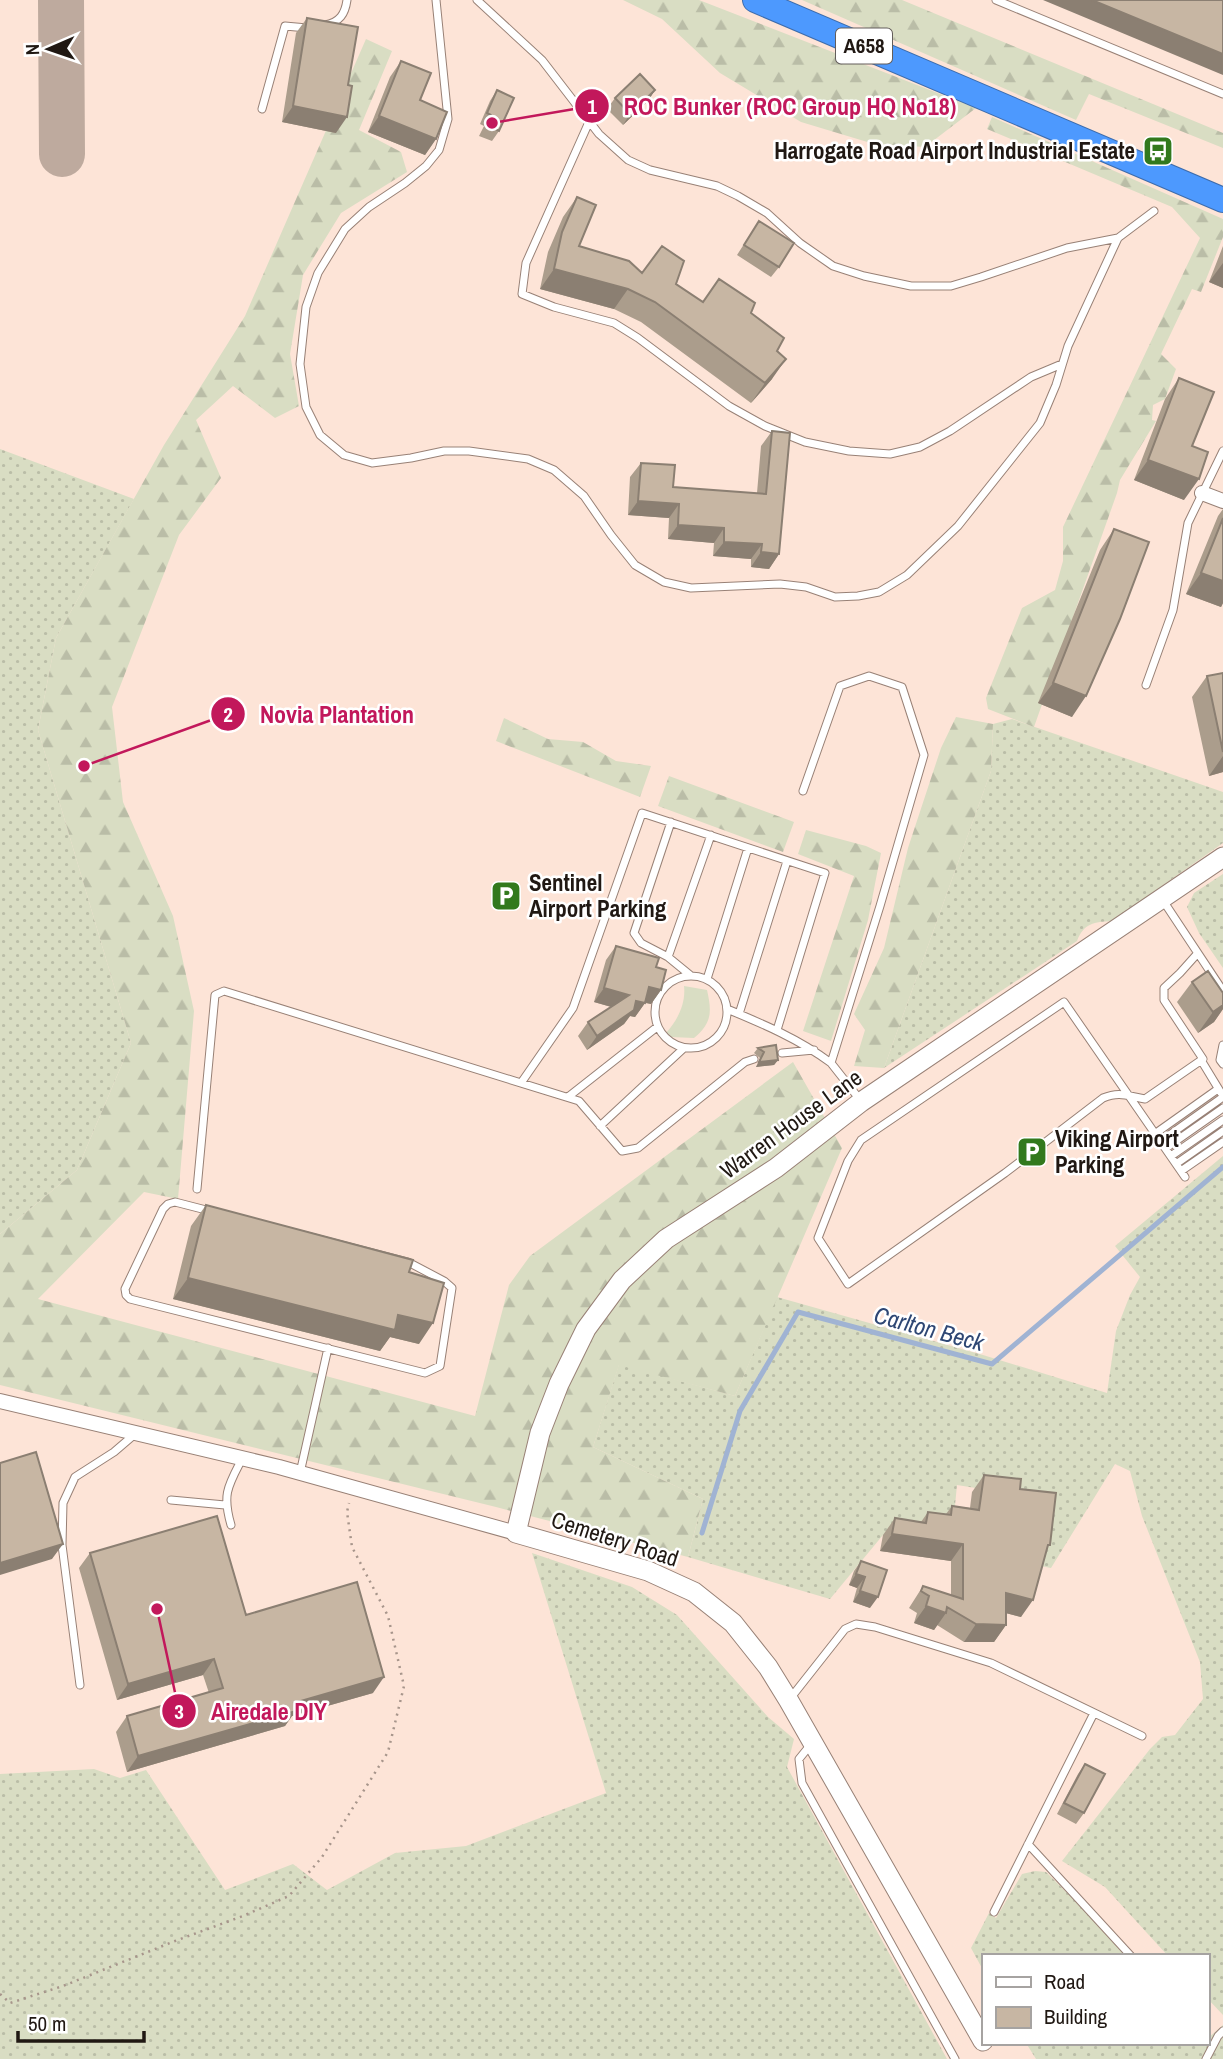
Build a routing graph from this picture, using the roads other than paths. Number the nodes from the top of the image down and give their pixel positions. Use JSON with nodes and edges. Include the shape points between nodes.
{"nodes":[{"id":1,"x":347,"y":0,"type":"edge"},
{"id":2,"x":436,"y":0,"type":"edge"},
{"id":3,"x":477,"y":0,"type":"edge"},
{"id":4,"x":755,"y":0,"type":"edge"},
{"id":5,"x":996,"y":0,"type":"edge"},
{"id":6,"x":1223,"y":94,"type":"edge"},
{"id":7,"x":261,"y":109,"type":"dead end"},
{"id":8,"x":589,"y":122,"type":"junction"},
{"id":9,"x":1223,"y":200,"type":"edge"},
{"id":10,"x":1154,"y":211,"type":"dead end"},
{"id":11,"x":1118,"y":238,"type":"junction"},
{"id":12,"x":1062,"y":364,"type":"junction"},
{"id":13,"x":1223,"y":451,"type":"edge"},
{"id":14,"x":1202,"y":492,"type":"junction"},
{"id":15,"x":1223,"y":501,"type":"edge"},
{"id":16,"x":1146,"y":685,"type":"dead end"},
{"id":17,"x":803,"y":791,"type":"dead end"},
{"id":18,"x":671,"y":822,"type":"junction"},
{"id":19,"x":711,"y":835,"type":"junction"},
{"id":20,"x":748,"y":848,"type":"junction"},
{"id":21,"x":1223,"y":857,"type":"edge"},
{"id":22,"x":787,"y":861,"type":"junction"},
{"id":23,"x":1162,"y":899,"type":"junction"},
{"id":24,"x":1197,"y":954,"type":"junction"},
{"id":25,"x":668,"y":957,"type":"junction"},
{"id":26,"x":690,"y":975,"type":"junction"},
{"id":27,"x":707,"y":979,"type":"junction"},
{"id":28,"x":1223,"y":991,"type":"edge"},
{"id":29,"x":727,"y":1009,"type":"junction"},
{"id":30,"x":739,"y":1014,"type":"junction"},
{"id":31,"x":657,"y":1027,"type":"junction"},
{"id":32,"x":777,"y":1030,"type":"junction"},
{"id":33,"x":1223,"y":1045,"type":"edge"},
{"id":34,"x":684,"y":1048,"type":"junction"},
{"id":35,"x":814,"y":1050,"type":"junction"},
{"id":36,"x":782,"y":1053,"type":"dead end"},
{"id":37,"x":754,"y":1059,"type":"dead end"},
{"id":38,"x":1201,"y":1060,"type":"junction"},
{"id":39,"x":831,"y":1063,"type":"junction"},
{"id":40,"x":1223,"y":1064,"type":"edge"},
{"id":41,"x":521,"y":1083,"type":"junction"},
{"id":42,"x":1218,"y":1089,"type":"junction"},
{"id":43,"x":568,"y":1097,"type":"junction"},
{"id":44,"x":1131,"y":1097,"type":"junction"},
{"id":45,"x":1223,"y":1097,"type":"edge"},
{"id":46,"x":861,"y":1102,"type":"junction"},
{"id":47,"x":1223,"y":1108,"type":"edge"},
{"id":48,"x":1223,"y":1120,"type":"edge"},
{"id":49,"x":600,"y":1126,"type":"junction"},
{"id":50,"x":1223,"y":1131,"type":"edge"},
{"id":51,"x":1156,"y":1133,"type":"junction"},
{"id":52,"x":1223,"y":1142,"type":"edge"},
{"id":53,"x":1163,"y":1144,"type":"junction"},
{"id":54,"x":1171,"y":1156,"type":"junction"},
{"id":55,"x":1176,"y":1164,"type":"junction"},
{"id":56,"x":197,"y":1189,"type":"dead end"},
{"id":57,"x":328,"y":1348,"type":"junction"},
{"id":58,"x":0,"y":1401,"type":"edge"},
{"id":59,"x":135,"y":1433,"type":"junction"},
{"id":60,"x":243,"y":1459,"type":"junction"},
{"id":61,"x":300,"y":1473,"type":"junction"},
{"id":62,"x":171,"y":1500,"type":"dead end"},
{"id":63,"x":225,"y":1506,"type":"junction"},
{"id":64,"x":231,"y":1525,"type":"dead end"},
{"id":65,"x":516,"y":1533,"type":"junction"},
{"id":66,"x":80,"y":1685,"type":"dead end"},
{"id":67,"x":789,"y":1700,"type":"junction"},
{"id":68,"x":1094,"y":1713,"type":"junction"},
{"id":69,"x":1142,"y":1736,"type":"dead end"},
{"id":70,"x":812,"y":1742,"type":"junction"},
{"id":71,"x":1028,"y":1844,"type":"junction"},
{"id":72,"x":994,"y":1912,"type":"dead end"},
{"id":73,"x":1129,"y":1954,"type":"edge"},
{"id":74,"x":1223,"y":2031,"type":"edge"},
{"id":75,"x":982,"y":2039,"type":"edge"},
{"id":76,"x":1212,"y":2047,"type":"junction"},
{"id":77,"x":1223,"y":2048,"type":"edge"},
{"id":78,"x":955,"y":2059,"type":"edge"},
{"id":79,"x":1206,"y":2059,"type":"edge"}],
"edges":[{"from":1,"to":7,"type":"lane","via":[[345,14],[333,24],[285,26]]},
{"from":2,"to":12,"type":"lane","via":[[449,119],[439,150],[426,166],[345,229],[318,273],[306,307],[300,364],[306,407],[320,435],[344,455],[372,463],[444,451],[528,459],[554,470],[584,496],[635,565],[664,582],[691,588],[780,584],[835,597],[858,596],[879,592],[907,575],[958,526],[1040,423]]},
{"from":3,"to":8,"type":"lane","via":[[542,60]]},
{"from":4,"to":9,"type":"highway","number":"A658"},
{"from":5,"to":6,"type":"lane"},
{"from":8,"to":11,"type":"lane","via":[[628,160],[738,196],[833,266],[863,276],[911,286],[951,286],[1067,247]]},
{"from":8,"to":12,"type":"lane","via":[[526,263],[522,294],[614,323],[729,406],[765,426],[849,452],[890,454],[920,447],[1031,377]]},
{"from":10,"to":11,"type":"lane"},
{"from":11,"to":12,"type":"lane"},
{"from":13,"to":14,"type":"lane"},
{"from":14,"to":15,"type":"street"},
{"from":14,"to":16,"type":"lane","via":[[1188,523],[1173,610]]},
{"from":17,"to":39,"type":"lane","via":[[840,686],[869,676],[902,687],[924,755]]},
{"from":18,"to":19,"type":"lane"},
{"from":18,"to":25,"type":"lane","via":[[634,933],[641,943]]},
{"from":18,"to":41,"type":"lane","via":[[642,813],[573,1008]]},
{"from":19,"to":20,"type":"lane"},
{"from":19,"to":25,"type":"lane"},
{"from":20,"to":22,"type":"lane"},
{"from":20,"to":27,"type":"lane"},
{"from":21,"to":23,"type":"street","name":"Warren House Lane"},
{"from":22,"to":30,"type":"lane"},
{"from":22,"to":32,"type":"lane","via":[[825,873]]},
{"from":23,"to":24,"type":"lane"},
{"from":23,"to":46,"type":"street","name":"Warren House Lane"},
{"from":24,"to":28,"type":"lane"},
{"from":24,"to":38,"type":"lane","via":[[1164,988],[1164,1000]]},
{"from":25,"to":26,"type":"lane"},
{"from":26,"to":27,"type":"lane"},
{"from":26,"to":31,"type":"lane","via":[[660,992],[655,1003]]},
{"from":27,"to":29,"type":"lane","via":[[721,991]]},
{"from":29,"to":30,"type":"lane"},
{"from":29,"to":34,"type":"lane","via":[[725,1027],[718,1037],[697,1048]]},
{"from":30,"to":32,"type":"lane"},
{"from":31,"to":34,"type":"lane","via":[[673,1044]]},
{"from":31,"to":43,"type":"lane"},
{"from":32,"to":35,"type":"lane"},
{"from":33,"to":40,"type":"lane"},
{"from":34,"to":49,"type":"lane"},
{"from":35,"to":36,"type":"lane"},
{"from":35,"to":39,"type":"lane"},
{"from":37,"to":49,"type":"lane","via":[[638,1148],[622,1151]]},
{"from":38,"to":42,"type":"lane"},
{"from":38,"to":44,"type":"lane","via":[[1145,1099]]},
{"from":39,"to":46,"type":"lane"},
{"from":41,"to":43,"type":"lane"},
{"from":41,"to":56,"type":"lane","via":[[224,991],[215,995]]},
{"from":42,"to":45,"type":"lane"},
{"from":42,"to":51,"type":"lane"},
{"from":43,"to":49,"type":"lane","via":[[579,1101]]},
{"from":44,"to":44,"type":"lane","via":[[1064,1002],[861,1140],[818,1238],[848,1284],[1103,1098],[1115,1093]]},
{"from":44,"to":51,"type":"lane"},
{"from":45,"to":53,"type":"lane"},
{"from":46,"to":65,"type":"street","name":"Warren House Lane","via":[[776,1168],[666,1239],[622,1280],[586,1329],[558,1384],[540,1433]]},
{"from":47,"to":53,"type":"lane"},
{"from":48,"to":54,"type":"lane"},
{"from":50,"to":55,"type":"lane"},
{"from":51,"to":53,"type":"lane"},
{"from":52,"to":55,"type":"lane","via":[[1183,1174]]},
{"from":53,"to":54,"type":"lane"},
{"from":54,"to":55,"type":"lane"},
{"from":57,"to":57,"type":"lane","via":[[130,1299],[125,1289],[168,1204],[175,1202],[408,1262],[452,1289],[440,1366],[435,1369],[425,1373]]},
{"from":57,"to":61,"type":"lane"},
{"from":58,"to":59,"type":"street","name":"Cemetery Road"},
{"from":59,"to":60,"type":"street","name":"Cemetery Road"},
{"from":59,"to":66,"type":"lane","via":[[75,1477],[63,1503],[62,1545]]},
{"from":60,"to":61,"type":"street","name":"Cemetery Road"},
{"from":60,"to":63,"type":"lane","via":[[229,1485]]},
{"from":61,"to":65,"type":"street","name":"Cemetery Road"},
{"from":62,"to":63,"type":"lane"},
{"from":63,"to":64,"type":"lane"},
{"from":65,"to":67,"type":"street","name":"Cemetery Road","via":[[648,1571],[694,1592],[733,1623]]},
{"from":67,"to":68,"type":"lane","via":[[845,1629],[856,1625],[991,1663]]},
{"from":67,"to":70,"type":"street","name":"Cemetery Road"},
{"from":68,"to":69,"type":"lane"},
{"from":68,"to":71,"type":"lane"},
{"from":70,"to":75,"type":"street","name":"Cemetery Road"},
{"from":70,"to":78,"type":"lane","via":[[799,1759],[802,1783]]},
{"from":71,"to":72,"type":"lane"},
{"from":71,"to":73,"type":"lane"},
{"from":74,"to":76,"type":"lane"},
{"from":76,"to":77,"type":"lane"},
{"from":76,"to":79,"type":"lane"}]}
